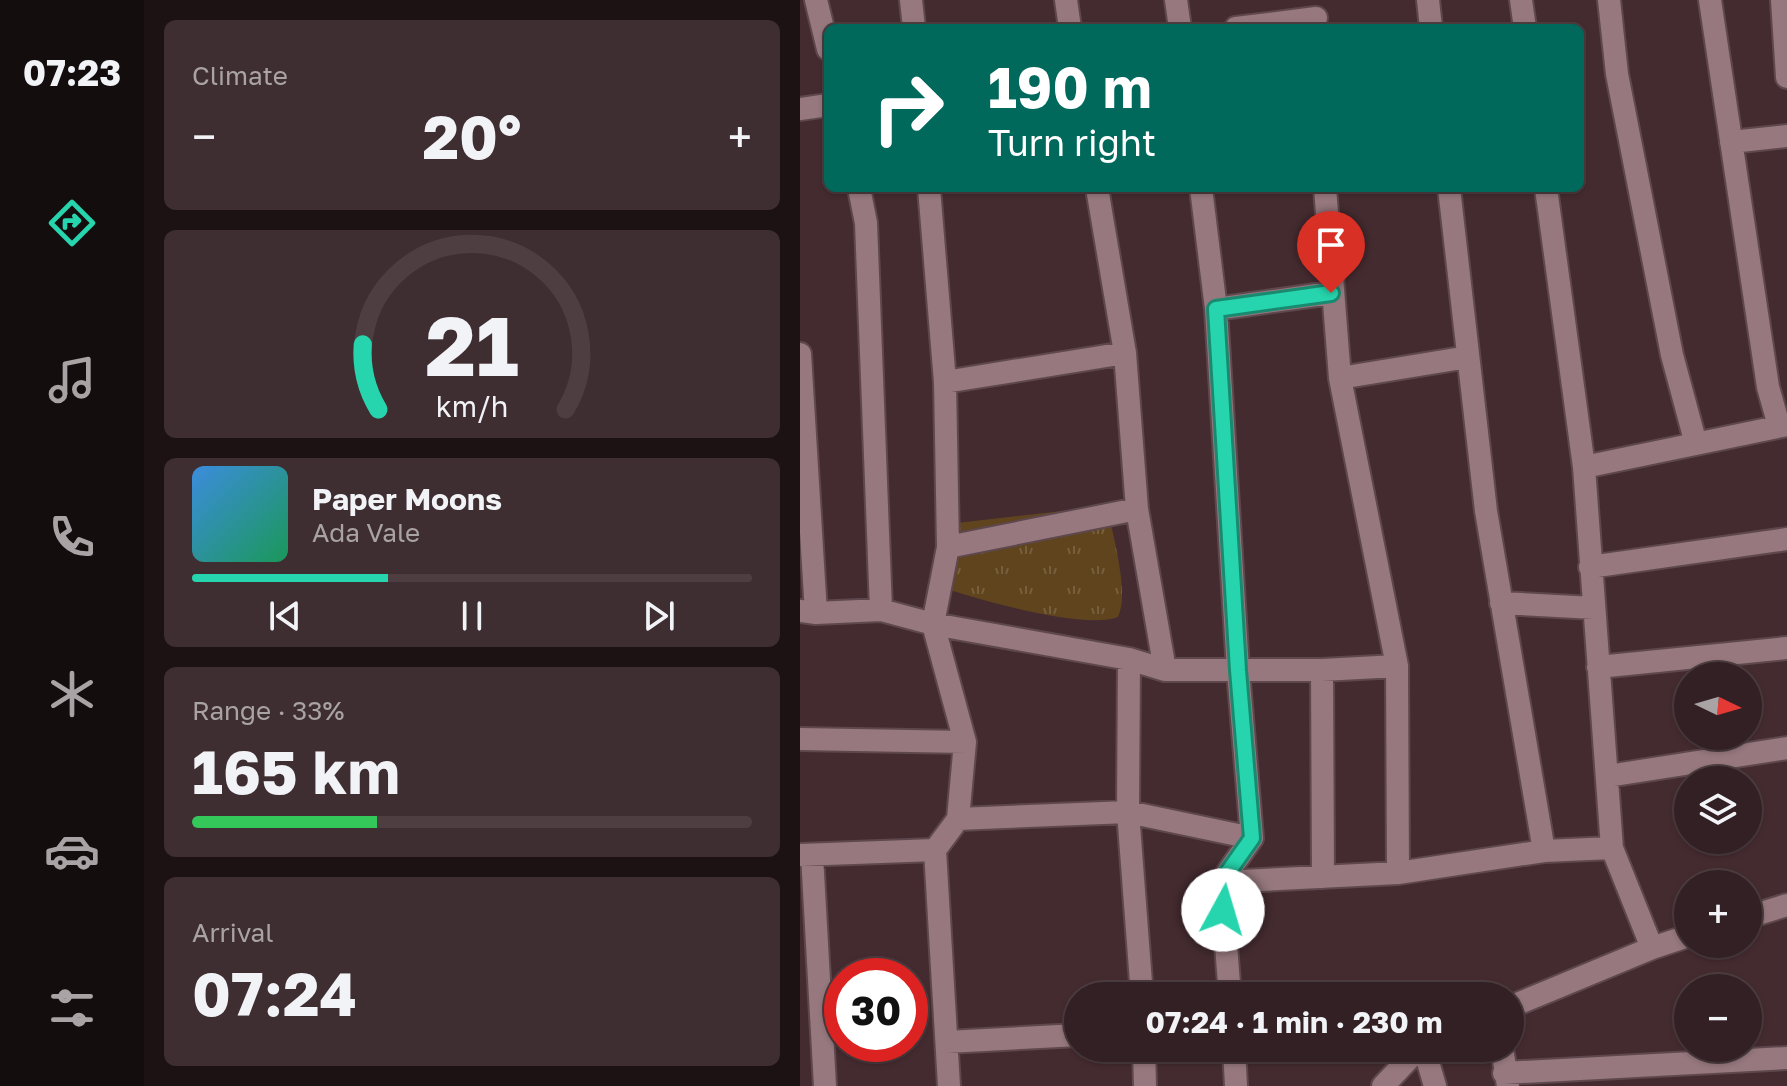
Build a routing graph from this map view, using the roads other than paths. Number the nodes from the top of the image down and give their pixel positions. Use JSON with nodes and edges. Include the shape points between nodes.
{"nodes":[{"id":1,"x":816,"y":0,"type":"edge"},
{"id":2,"x":911,"y":0,"type":"edge"},
{"id":3,"x":1066,"y":0,"type":"edge"},
{"id":4,"x":1176,"y":0,"type":"edge"},
{"id":5,"x":1428,"y":0,"type":"edge"},
{"id":6,"x":1521,"y":0,"type":"edge"},
{"id":7,"x":1609,"y":0,"type":"edge"},
{"id":8,"x":1710,"y":0,"type":"edge"},
{"id":9,"x":1782,"y":0,"type":"edge"},
{"id":10,"x":1315,"y":15,"type":"edge"},
{"id":11,"x":914,"y":24,"type":"edge"},
{"id":12,"x":1069,"y":24,"type":"edge"},
{"id":13,"x":1179,"y":24,"type":"edge"},
{"id":14,"x":1260,"y":24,"type":"edge"},
{"id":15,"x":1431,"y":24,"type":"edge"},
{"id":16,"x":1524,"y":24,"type":"edge"},
{"id":17,"x":824,"y":33,"type":"edge"},
{"id":18,"x":1787,"y":77,"type":"edge"},
{"id":19,"x":824,"y":106,"type":"edge"},
{"id":20,"x":800,"y":109,"type":"edge"},
{"id":21,"x":1787,"y":136,"type":"edge"},
{"id":22,"x":1731,"y":142,"type":"junction"},
{"id":23,"x":860,"y":192,"type":"edge"},
{"id":24,"x":929,"y":192,"type":"edge"},
{"id":25,"x":1098,"y":192,"type":"edge"},
{"id":26,"x":1201,"y":192,"type":"edge"},
{"id":27,"x":1325,"y":192,"type":"edge"},
{"id":28,"x":1449,"y":192,"type":"edge"},
{"id":29,"x":1547,"y":192,"type":"edge"},
{"id":30,"x":1331,"y":293,"type":"junction"},
{"id":31,"x":1216,"y":309,"type":"junction"},
{"id":32,"x":1125,"y":353,"type":"junction"},
{"id":33,"x":800,"y":354,"type":"edge"},
{"id":34,"x":1468,"y":357,"type":"junction"},
{"id":35,"x":1340,"y":378,"type":"junction"},
{"id":36,"x":945,"y":382,"type":"junction"},
{"id":37,"x":1783,"y":426,"type":"edge"},
{"id":38,"x":1696,"y":444,"type":"junction"},
{"id":39,"x":1584,"y":467,"type":"junction"},
{"id":40,"x":1137,"y":509,"type":"junction"},
{"id":41,"x":1787,"y":539,"type":"edge"},
{"id":42,"x":948,"y":547,"type":"junction"},
{"id":43,"x":1590,"y":567,"type":"junction"},
{"id":44,"x":1501,"y":603,"type":"junction"},
{"id":45,"x":1594,"y":608,"type":"junction"},
{"id":46,"x":881,"y":610,"type":"junction"},
{"id":47,"x":808,"y":612,"type":"edge"},
{"id":48,"x":933,"y":624,"type":"junction"},
{"id":49,"x":1787,"y":648,"type":"edge"},
{"id":50,"x":1129,"y":659,"type":"junction"},
{"id":51,"x":1397,"y":666,"type":"junction"},
{"id":52,"x":1598,"y":667,"type":"junction"},
{"id":53,"x":1165,"y":670,"type":"junction"},
{"id":54,"x":1238,"y":670,"type":"junction"},
{"id":55,"x":1322,"y":670,"type":"junction"},
{"id":56,"x":800,"y":739,"type":"edge"},
{"id":57,"x":965,"y":742,"type":"junction"},
{"id":58,"x":1787,"y":748,"type":"edge"},
{"id":59,"x":1608,"y":776,"type":"junction"},
{"id":60,"x":1128,"y":812,"type":"junction"},
{"id":61,"x":958,"y":819,"type":"junction"},
{"id":62,"x":1252,"y":838,"type":"junction"},
{"id":63,"x":1612,"y":848,"type":"junction"},
{"id":64,"x":935,"y":850,"type":"junction"},
{"id":65,"x":1544,"y":851,"type":"junction"},
{"id":66,"x":806,"y":855,"type":"edge"},
{"id":67,"x":1398,"y":873,"type":"junction"},
{"id":68,"x":1323,"y":877,"type":"junction"},
{"id":69,"x":1221,"y":882,"type":"junction"},
{"id":70,"x":1787,"y":905,"type":"edge"},
{"id":71,"x":1762,"y":913,"type":"edge"},
{"id":72,"x":1674,"y":941,"type":"edge"},
{"id":73,"x":1652,"y":948,"type":"junction"},
{"id":74,"x":1141,"y":982,"type":"edge"},
{"id":75,"x":1229,"y":982,"type":"edge"},
{"id":76,"x":1524,"y":1001,"type":"edge"},
{"id":77,"x":1064,"y":1036,"type":"edge"},
{"id":78,"x":947,"y":1042,"type":"junction"},
{"id":79,"x":1787,"y":1058,"type":"edge"},
{"id":80,"x":1144,"y":1062,"type":"edge"},
{"id":81,"x":1235,"y":1062,"type":"edge"},
{"id":82,"x":1407,"y":1062,"type":"edge"},
{"id":83,"x":1426,"y":1062,"type":"edge"},
{"id":84,"x":1506,"y":1080,"type":"edge"},
{"id":85,"x":825,"y":1086,"type":"edge"},
{"id":86,"x":949,"y":1086,"type":"edge"},
{"id":87,"x":1145,"y":1086,"type":"edge"},
{"id":88,"x":1236,"y":1086,"type":"edge"},
{"id":89,"x":1383,"y":1086,"type":"edge"},
{"id":90,"x":1435,"y":1086,"type":"edge"}],
"edges":[{"from":1,"to":17,"type":"street"},
{"from":2,"to":11,"type":"street"},
{"from":3,"to":12,"type":"street"},
{"from":4,"to":13,"type":"street"},
{"from":5,"to":15,"type":"street"},
{"from":6,"to":16,"type":"street"},
{"from":7,"to":38,"type":"street","via":[[1617,74],[1672,355]]},
{"from":8,"to":22,"type":"street"},
{"from":9,"to":18,"type":"street"},
{"from":10,"to":14,"type":"street"},
{"from":19,"to":20,"type":"street"},
{"from":21,"to":22,"type":"street"},
{"from":22,"to":37,"type":"street","via":[[1768,387]]},
{"from":23,"to":46,"type":"street","via":[[866,223]]},
{"from":24,"to":36,"type":"street"},
{"from":25,"to":32,"type":"street"},
{"from":26,"to":31,"type":"street"},
{"from":27,"to":30,"type":"street"},
{"from":28,"to":34,"type":"street"},
{"from":29,"to":39,"type":"street"},
{"from":30,"to":31,"type":"street"},
{"from":30,"to":35,"type":"street"},
{"from":31,"to":54,"type":"street"},
{"from":32,"to":36,"type":"street"},
{"from":32,"to":40,"type":"street"},
{"from":33,"to":47,"type":"street"},
{"from":34,"to":35,"type":"street"},
{"from":34,"to":44,"type":"street"},
{"from":35,"to":51,"type":"street"},
{"from":36,"to":42,"type":"street"},
{"from":37,"to":38,"type":"street"},
{"from":38,"to":39,"type":"street"},
{"from":39,"to":43,"type":"street"},
{"from":40,"to":42,"type":"street"},
{"from":40,"to":53,"type":"street"},
{"from":41,"to":43,"type":"street"},
{"from":42,"to":48,"type":"street"},
{"from":43,"to":45,"type":"street"},
{"from":44,"to":45,"type":"street"},
{"from":44,"to":65,"type":"street"},
{"from":45,"to":52,"type":"street"},
{"from":46,"to":47,"type":"street"},
{"from":46,"to":48,"type":"street"},
{"from":48,"to":50,"type":"street"},
{"from":48,"to":57,"type":"street"},
{"from":49,"to":52,"type":"street"},
{"from":50,"to":53,"type":"street"},
{"from":50,"to":60,"type":"street"},
{"from":51,"to":55,"type":"street"},
{"from":51,"to":67,"type":"street"},
{"from":52,"to":59,"type":"street"},
{"from":53,"to":54,"type":"street"},
{"from":54,"to":55,"type":"street"},
{"from":54,"to":62,"type":"street"},
{"from":55,"to":68,"type":"street"},
{"from":56,"to":57,"type":"street"},
{"from":57,"to":61,"type":"street"},
{"from":58,"to":59,"type":"street"},
{"from":59,"to":63,"type":"street"},
{"from":60,"to":61,"type":"street"},
{"from":60,"to":62,"type":"street"},
{"from":60,"to":74,"type":"street"},
{"from":61,"to":64,"type":"street"},
{"from":62,"to":69,"type":"street"},
{"from":63,"to":65,"type":"street"},
{"from":63,"to":73,"type":"street"},
{"from":64,"to":66,"type":"street"},
{"from":64,"to":78,"type":"street"},
{"from":65,"to":67,"type":"street"},
{"from":66,"to":85,"type":"street"},
{"from":67,"to":68,"type":"street"},
{"from":68,"to":69,"type":"street"},
{"from":69,"to":75,"type":"street"},
{"from":70,"to":71,"type":"street"},
{"from":72,"to":73,"type":"street"},
{"from":73,"to":76,"type":"street"},
{"from":77,"to":78,"type":"street"},
{"from":78,"to":86,"type":"street"},
{"from":79,"to":84,"type":"street"},
{"from":80,"to":87,"type":"street"},
{"from":81,"to":88,"type":"street"},
{"from":82,"to":89,"type":"street"},
{"from":83,"to":90,"type":"street"}]}
